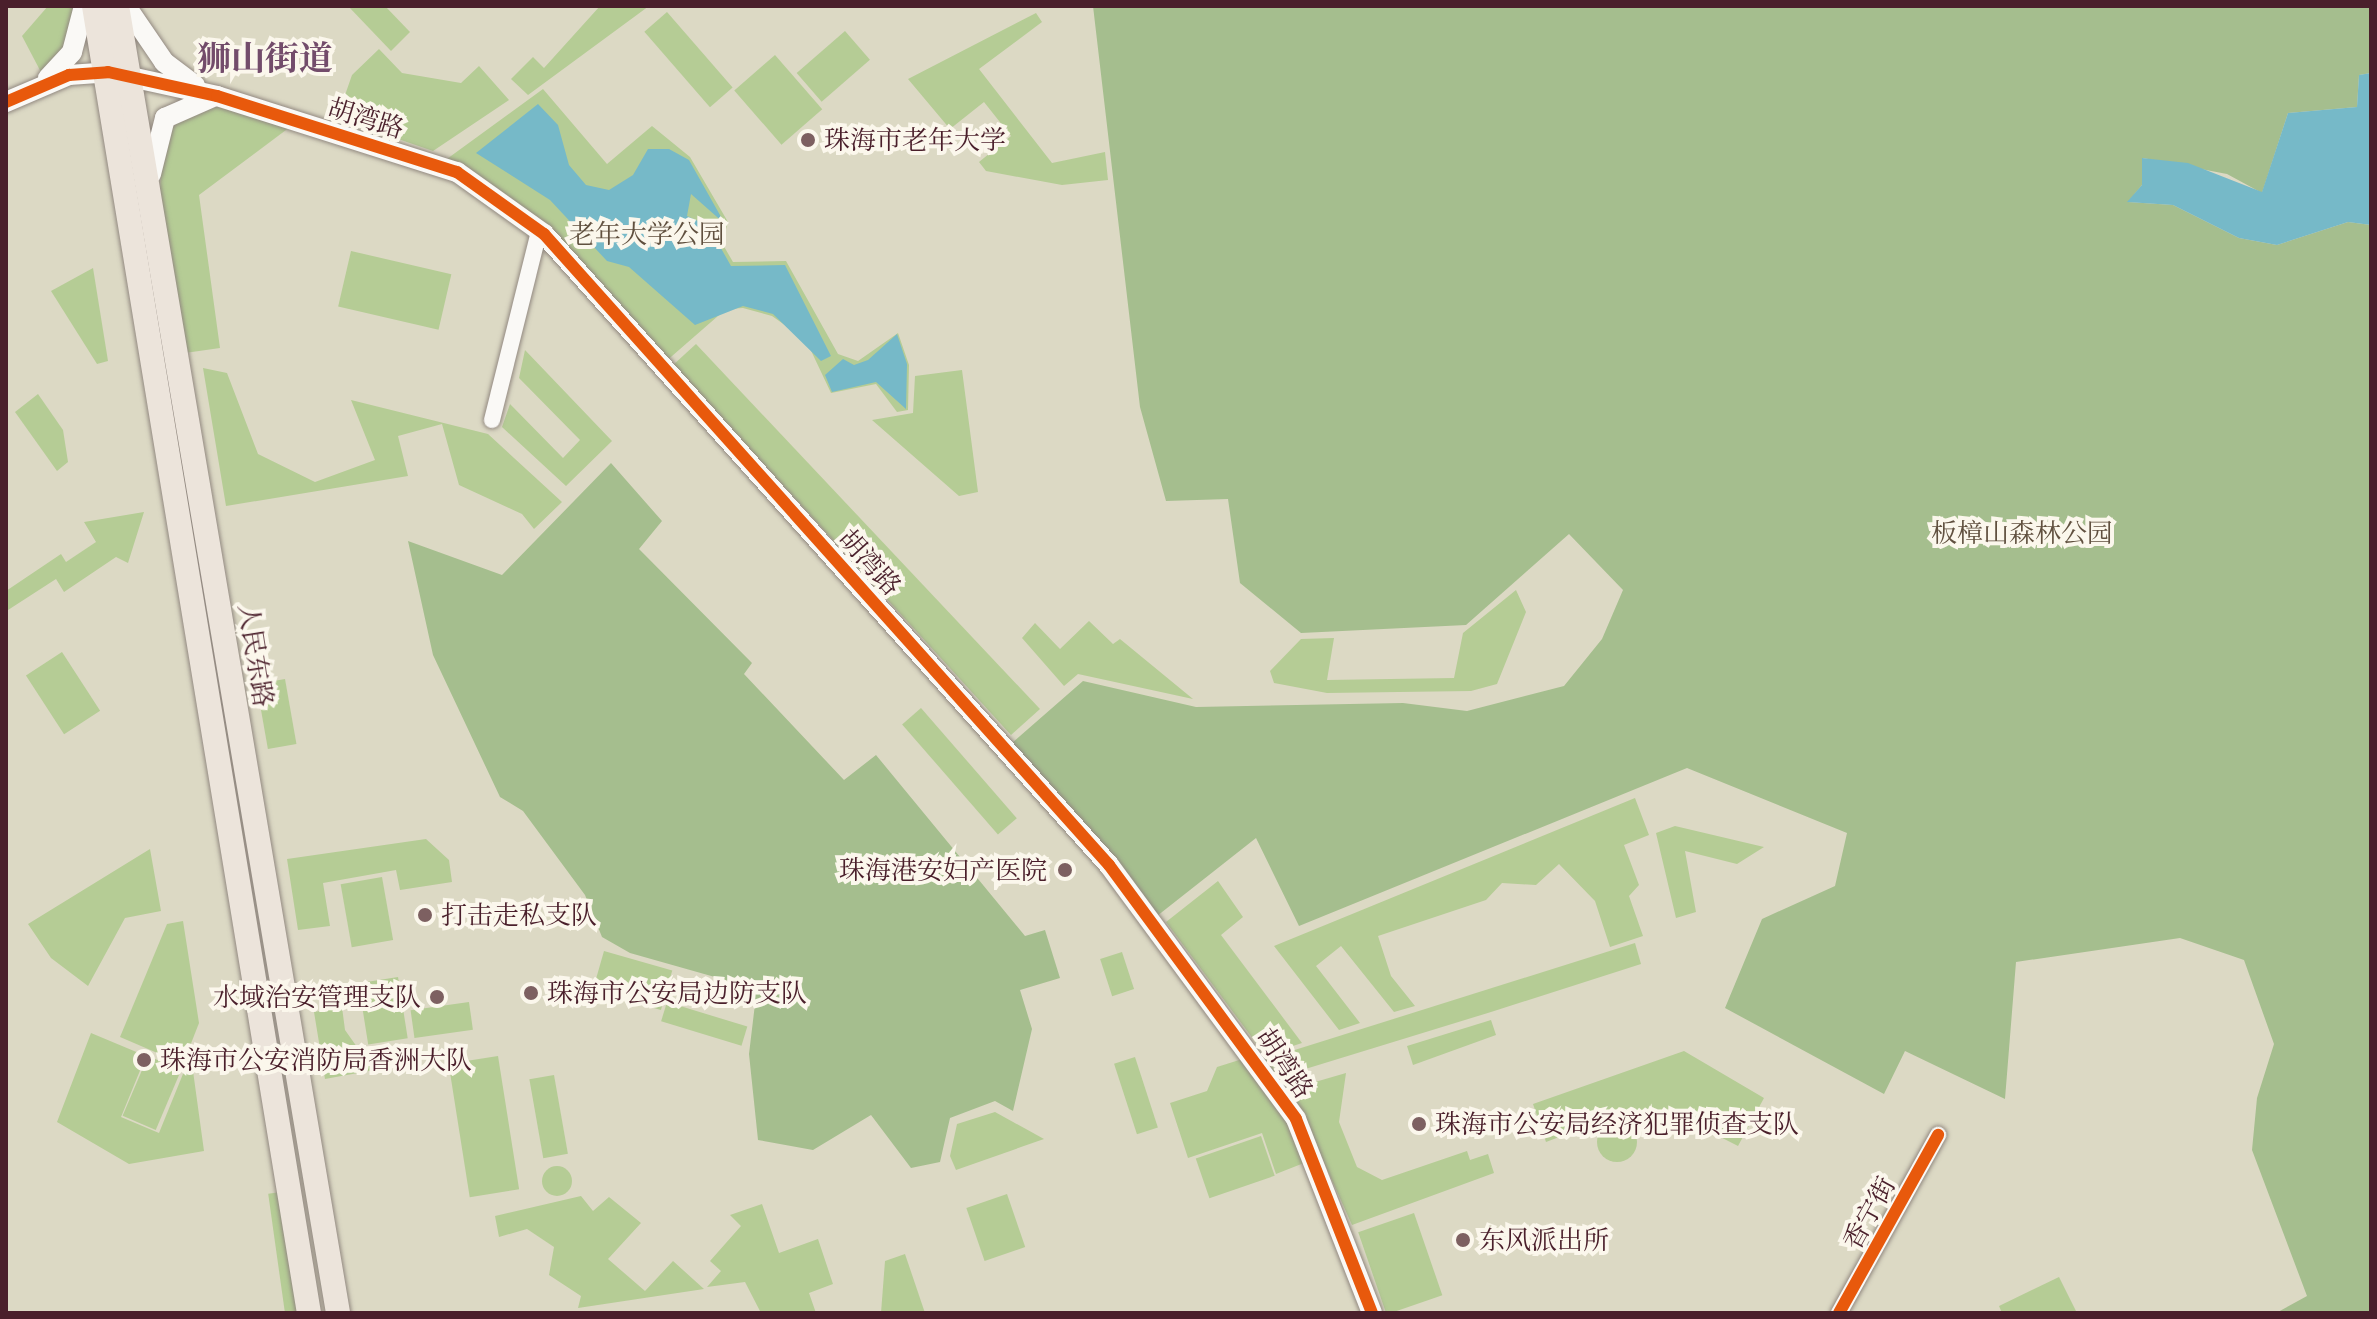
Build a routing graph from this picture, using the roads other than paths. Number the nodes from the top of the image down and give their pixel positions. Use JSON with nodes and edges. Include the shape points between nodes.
{"nodes":[{"id":1,"x":84,"y":6,"type":"edge"},
{"id":2,"x":94,"y":6,"type":"edge"},
{"id":3,"x":117,"y":6,"type":"edge"},
{"id":4,"x":126,"y":6,"type":"edge"},
{"id":5,"x":120,"y":74,"type":"junction"},
{"id":6,"x":32,"y":89,"type":"junction"},
{"id":7,"x":217,"y":96,"type":"junction"},
{"id":8,"x":6,"y":102,"type":"edge"},
{"id":9,"x":152,"y":204,"type":"junction"},
{"id":10,"x":539,"y":231,"type":"junction"},
{"id":11,"x":492,"y":420,"type":"dead end"},
{"id":12,"x":1938,"y":1135,"type":"dead end"},
{"id":13,"x":309,"y":1313,"type":"edge"},
{"id":14,"x":338,"y":1313,"type":"edge"},
{"id":15,"x":1372,"y":1313,"type":"edge"},
{"id":16,"x":1839,"y":1313,"type":"edge"}],
"edges":[{"from":1,"to":6,"type":"street","via":[[72,52]]},
{"from":2,"to":5,"type":"main road","name":"人民东路"},
{"from":3,"to":5,"type":"main road","name":"人民东路"},
{"from":4,"to":7,"type":"street","via":[[164,62]]},
{"from":5,"to":6,"type":"street"},
{"from":5,"to":7,"type":"street","name":"胡湾路"},
{"from":5,"to":9,"type":"main road","name":"人民东路"},
{"from":5,"to":13,"type":"main road","name":"人民东路"},
{"from":6,"to":8,"type":"street"},
{"from":7,"to":9,"type":"street","via":[[165,118],[154,149]]},
{"from":7,"to":10,"type":"street","name":"胡湾路","via":[[457,172]]},
{"from":9,"to":14,"type":"main road","name":"人民东路"},
{"from":10,"to":11,"type":"street"},
{"from":10,"to":15,"type":"street","name":"胡湾路","via":[[1109,865],[1296,1119]]},
{"from":12,"to":16,"type":"street","name":"香宁街"}]}
